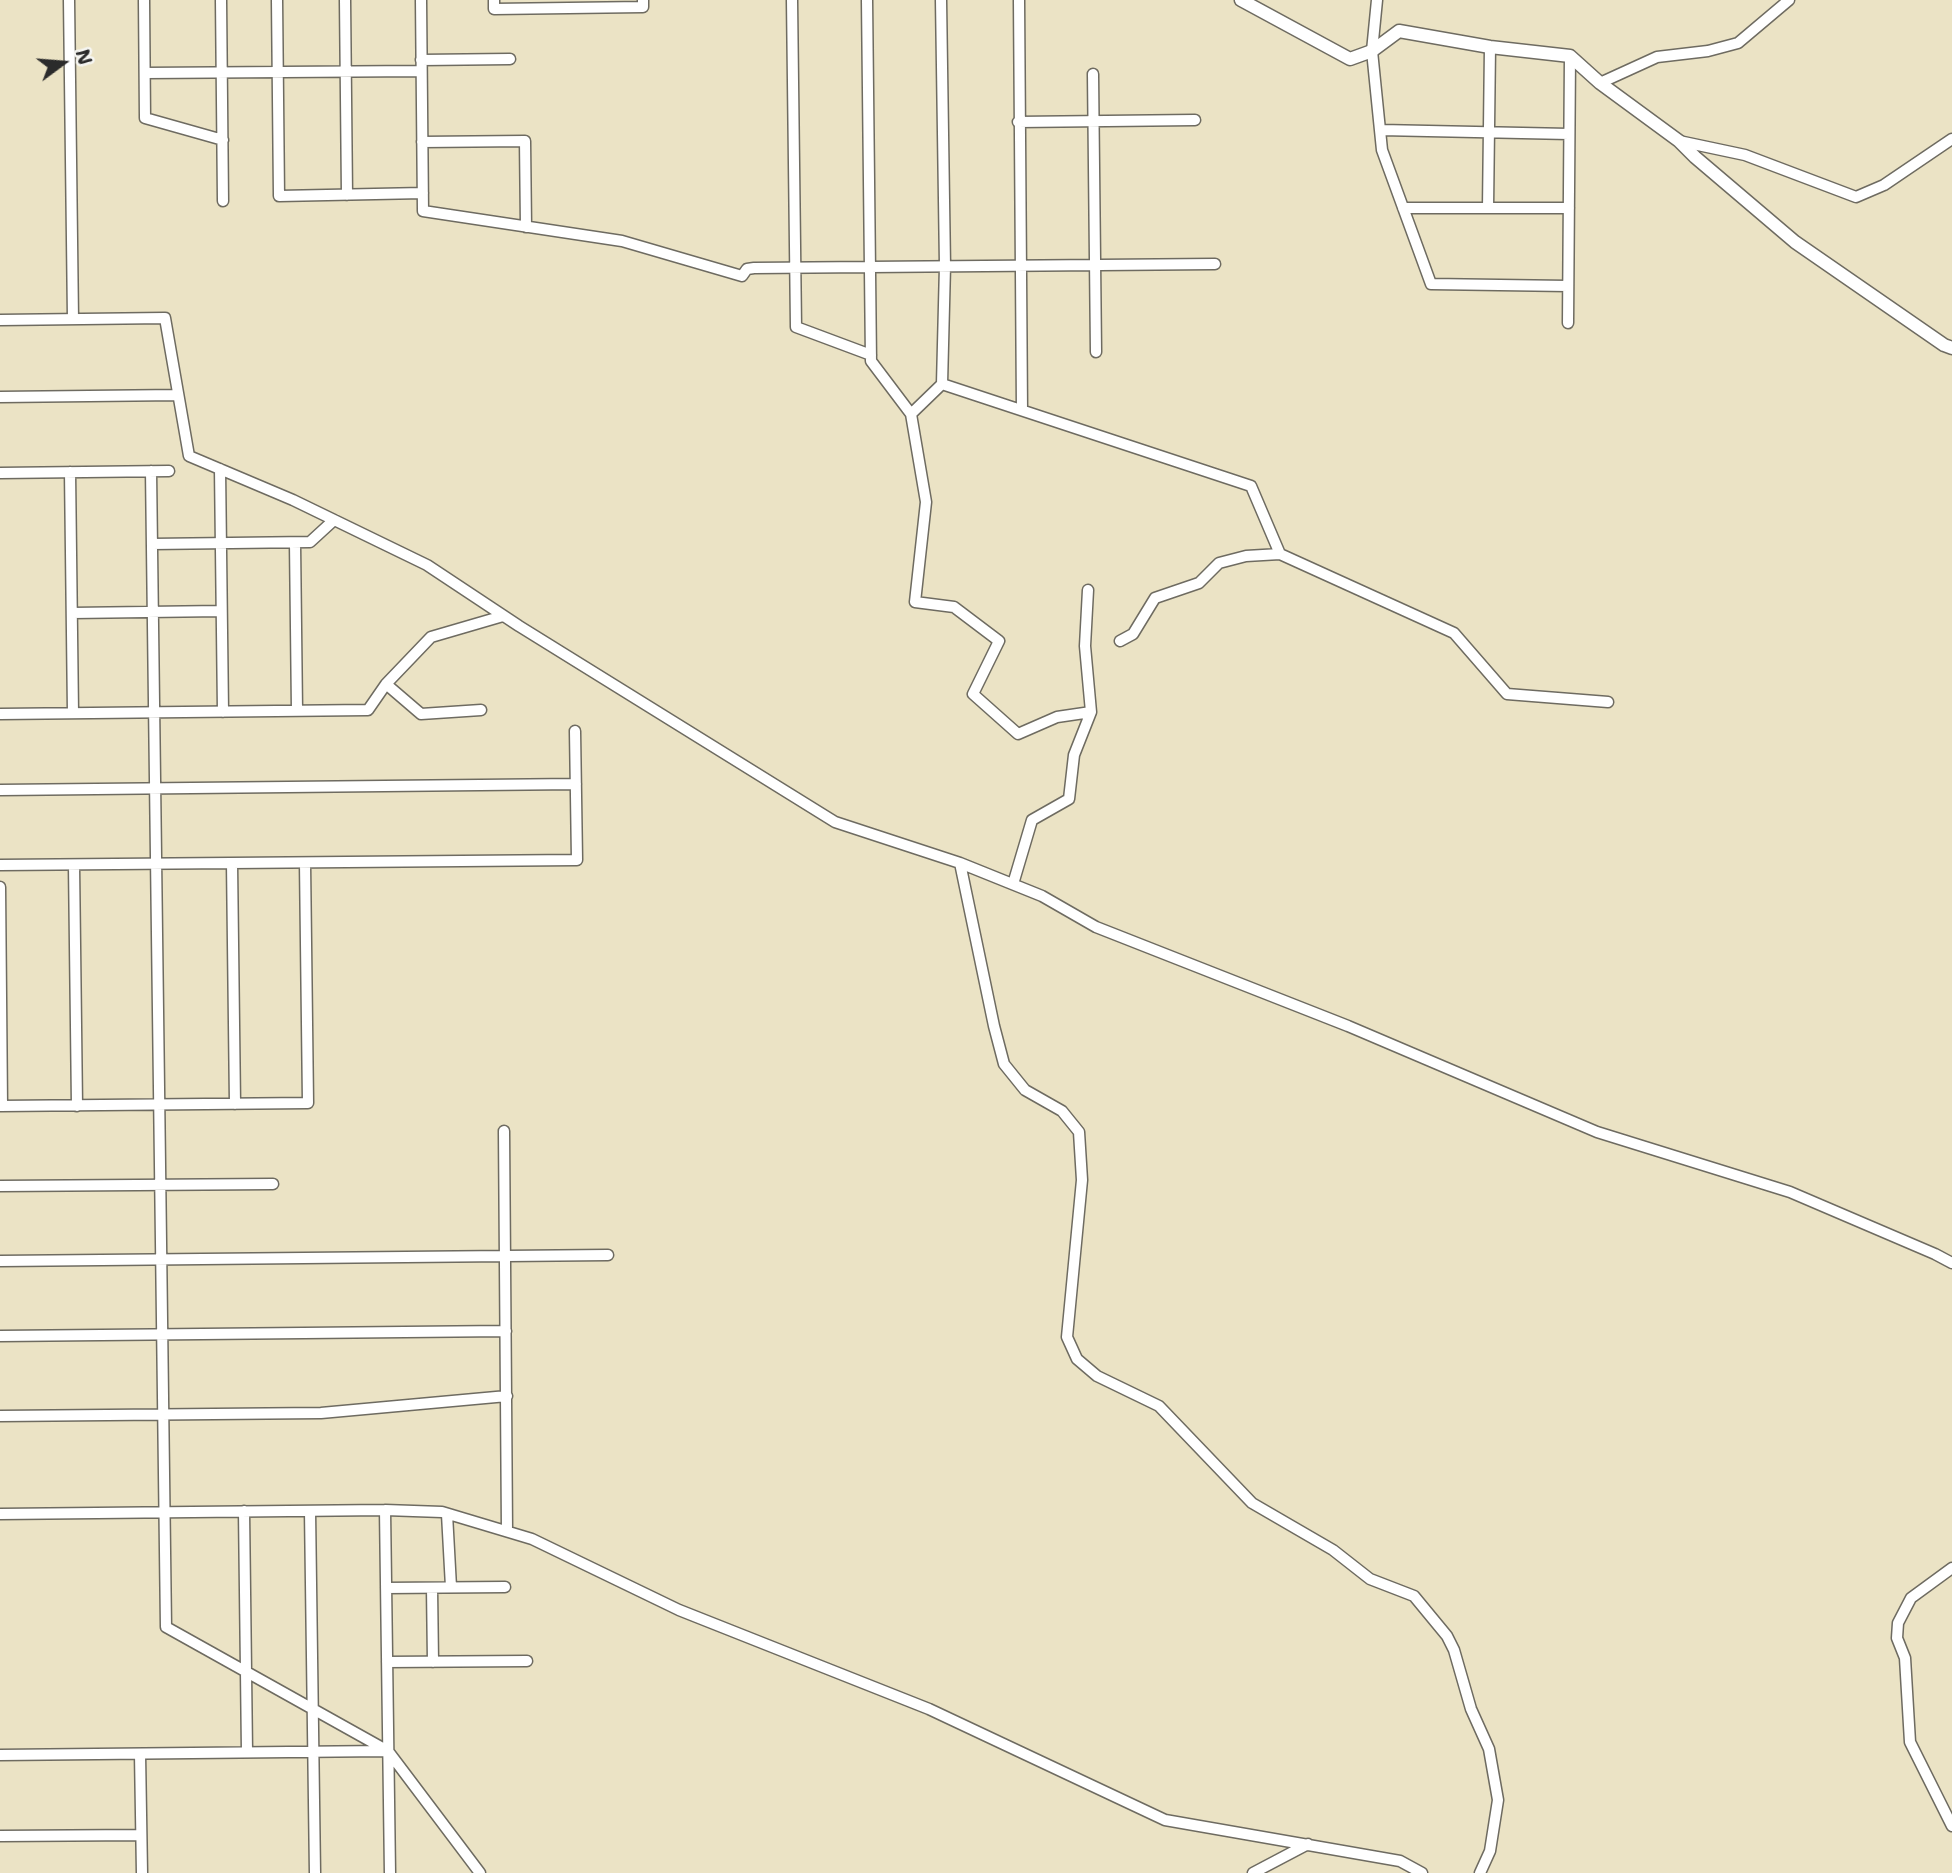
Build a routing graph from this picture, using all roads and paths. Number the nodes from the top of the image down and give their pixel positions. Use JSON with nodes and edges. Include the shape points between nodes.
{"nodes":[{"id":1,"x":69,"y":0,"type":"edge"},
{"id":2,"x":144,"y":0,"type":"edge"},
{"id":3,"x":221,"y":0,"type":"edge"},
{"id":4,"x":277,"y":0,"type":"edge"},
{"id":5,"x":345,"y":0,"type":"edge"},
{"id":6,"x":421,"y":0,"type":"edge"},
{"id":7,"x":494,"y":0,"type":"edge"},
{"id":8,"x":643,"y":0,"type":"edge"},
{"id":9,"x":792,"y":0,"type":"edge"},
{"id":10,"x":867,"y":0,"type":"edge"},
{"id":11,"x":941,"y":0,"type":"edge"},
{"id":12,"x":1018,"y":0,"type":"edge"},
{"id":13,"x":1377,"y":0,"type":"edge"},
{"id":14,"x":1789,"y":0,"type":"edge"},
{"id":15,"x":1245,"y":1,"type":"edge"},
{"id":16,"x":1490,"y":47,"type":"junction"},
{"id":17,"x":1372,"y":51,"type":"junction"},
{"id":18,"x":1570,"y":56,"type":"junction"},
{"id":19,"x":510,"y":60,"type":"dead end"},
{"id":20,"x":421,"y":66,"type":"junction"},
{"id":21,"x":278,"y":72,"type":"junction"},
{"id":22,"x":346,"y":72,"type":"junction"},
{"id":23,"x":145,"y":73,"type":"junction"},
{"id":24,"x":222,"y":73,"type":"junction"},
{"id":25,"x":1093,"y":74,"type":"dead end"},
{"id":26,"x":1600,"y":83,"type":"junction"},
{"id":27,"x":1195,"y":120,"type":"dead end"},
{"id":28,"x":1093,"y":121,"type":"junction"},
{"id":29,"x":1018,"y":122,"type":"junction"},
{"id":30,"x":1381,"y":130,"type":"junction"},
{"id":31,"x":1489,"y":132,"type":"junction"},
{"id":32,"x":1569,"y":134,"type":"junction"},
{"id":33,"x":1952,"y":139,"type":"edge"},
{"id":34,"x":223,"y":140,"type":"junction"},
{"id":35,"x":1679,"y":141,"type":"junction"},
{"id":36,"x":422,"y":142,"type":"junction"},
{"id":37,"x":423,"y":193,"type":"junction"},
{"id":38,"x":347,"y":195,"type":"junction"},
{"id":39,"x":223,"y":201,"type":"dead end"},
{"id":40,"x":1403,"y":208,"type":"junction"},
{"id":41,"x":1488,"y":208,"type":"junction"},
{"id":42,"x":1569,"y":208,"type":"junction"},
{"id":43,"x":526,"y":226,"type":"junction"},
{"id":44,"x":1215,"y":264,"type":"dead end"},
{"id":45,"x":1020,"y":265,"type":"junction"},
{"id":46,"x":1095,"y":265,"type":"junction"},
{"id":47,"x":944,"y":266,"type":"junction"},
{"id":48,"x":796,"y":267,"type":"junction"},
{"id":49,"x":870,"y":267,"type":"junction"},
{"id":50,"x":1568,"y":286,"type":"junction"},
{"id":51,"x":73,"y":319,"type":"junction"},
{"id":52,"x":0,"y":320,"type":"edge"},
{"id":53,"x":1568,"y":323,"type":"dead end"},
{"id":54,"x":1952,"y":348,"type":"edge"},
{"id":55,"x":1096,"y":352,"type":"dead end"},
{"id":56,"x":871,"y":355,"type":"junction"},
{"id":57,"x":942,"y":384,"type":"junction"},
{"id":58,"x":178,"y":395,"type":"junction"},
{"id":59,"x":0,"y":397,"type":"edge"},
{"id":60,"x":1022,"y":410,"type":"junction"},
{"id":61,"x":911,"y":414,"type":"junction"},
{"id":62,"x":220,"y":469,"type":"junction"},
{"id":63,"x":151,"y":471,"type":"junction"},
{"id":64,"x":169,"y":471,"type":"dead end"},
{"id":65,"x":70,"y":472,"type":"junction"},
{"id":66,"x":0,"y":473,"type":"edge"},
{"id":67,"x":334,"y":520,"type":"junction"},
{"id":68,"x":220,"y":543,"type":"junction"},
{"id":69,"x":295,"y":543,"type":"junction"},
{"id":70,"x":152,"y":544,"type":"junction"},
{"id":71,"x":1280,"y":554,"type":"junction"},
{"id":72,"x":1088,"y":590,"type":"dead end"},
{"id":73,"x":221,"y":611,"type":"junction"},
{"id":74,"x":153,"y":612,"type":"junction"},
{"id":75,"x":72,"y":613,"type":"junction"},
{"id":76,"x":503,"y":616,"type":"junction"},
{"id":77,"x":1120,"y":641,"type":"dead end"},
{"id":78,"x":386,"y":684,"type":"junction"},
{"id":79,"x":1608,"y":702,"type":"dead end"},
{"id":80,"x":481,"y":710,"type":"dead end"},
{"id":81,"x":297,"y":711,"type":"junction"},
{"id":82,"x":154,"y":712,"type":"junction"},
{"id":83,"x":223,"y":712,"type":"junction"},
{"id":84,"x":1091,"y":712,"type":"junction"},
{"id":85,"x":0,"y":713,"type":"edge"},
{"id":86,"x":73,"y":713,"type":"junction"},
{"id":87,"x":575,"y":731,"type":"dead end"},
{"id":88,"x":576,"y":784,"type":"junction"},
{"id":89,"x":155,"y":788,"type":"junction"},
{"id":90,"x":0,"y":790,"type":"edge"},
{"id":91,"x":232,"y":863,"type":"junction"},
{"id":92,"x":305,"y":863,"type":"junction"},
{"id":93,"x":960,"y":863,"type":"junction"},
{"id":94,"x":156,"y":864,"type":"junction"},
{"id":95,"x":74,"y":865,"type":"junction"},
{"id":96,"x":0,"y":866,"type":"edge"},
{"id":97,"x":1013,"y":884,"type":"junction"},
{"id":98,"x":0,"y":887,"type":"edge"},
{"id":99,"x":235,"y":1104,"type":"junction"},
{"id":100,"x":77,"y":1105,"type":"junction"},
{"id":101,"x":159,"y":1105,"type":"junction"},
{"id":102,"x":1,"y":1106,"type":"edge"},
{"id":103,"x":504,"y":1131,"type":"dead end"},
{"id":104,"x":273,"y":1184,"type":"dead end"},
{"id":105,"x":160,"y":1185,"type":"junction"},
{"id":106,"x":0,"y":1186,"type":"edge"},
{"id":107,"x":608,"y":1255,"type":"dead end"},
{"id":108,"x":506,"y":1256,"type":"junction"},
{"id":109,"x":161,"y":1259,"type":"junction"},
{"id":110,"x":0,"y":1261,"type":"edge"},
{"id":111,"x":1952,"y":1263,"type":"edge"},
{"id":112,"x":506,"y":1331,"type":"junction"},
{"id":113,"x":162,"y":1334,"type":"junction"},
{"id":114,"x":0,"y":1335,"type":"edge"},
{"id":115,"x":507,"y":1396,"type":"junction"},
{"id":116,"x":163,"y":1415,"type":"junction"},
{"id":117,"x":0,"y":1416,"type":"edge"},
{"id":118,"x":385,"y":1510,"type":"junction"},
{"id":119,"x":244,"y":1511,"type":"junction"},
{"id":120,"x":310,"y":1511,"type":"junction"},
{"id":121,"x":164,"y":1512,"type":"junction"},
{"id":122,"x":0,"y":1514,"type":"edge"},
{"id":123,"x":447,"y":1514,"type":"junction"},
{"id":124,"x":507,"y":1531,"type":"junction"},
{"id":125,"x":1952,"y":1568,"type":"edge"},
{"id":126,"x":432,"y":1587,"type":"junction"},
{"id":127,"x":451,"y":1587,"type":"junction"},
{"id":128,"x":505,"y":1587,"type":"dead end"},
{"id":129,"x":386,"y":1588,"type":"junction"},
{"id":130,"x":527,"y":1661,"type":"dead end"},
{"id":131,"x":387,"y":1662,"type":"junction"},
{"id":132,"x":433,"y":1662,"type":"junction"},
{"id":133,"x":247,"y":1671,"type":"junction"},
{"id":134,"x":313,"y":1709,"type":"junction"},
{"id":135,"x":388,"y":1751,"type":"junction"},
{"id":136,"x":247,"y":1752,"type":"junction"},
{"id":137,"x":313,"y":1752,"type":"junction"},
{"id":138,"x":140,"y":1754,"type":"junction"},
{"id":139,"x":0,"y":1755,"type":"edge"},
{"id":140,"x":1952,"y":1826,"type":"edge"},
{"id":141,"x":141,"y":1835,"type":"junction"},
{"id":142,"x":0,"y":1836,"type":"edge"},
{"id":143,"x":1308,"y":1844,"type":"junction"},
{"id":144,"x":142,"y":1873,"type":"edge"},
{"id":145,"x":315,"y":1873,"type":"edge"},
{"id":146,"x":390,"y":1873,"type":"edge"},
{"id":147,"x":480,"y":1873,"type":"edge"},
{"id":148,"x":1253,"y":1873,"type":"edge"},
{"id":149,"x":1422,"y":1873,"type":"edge"},
{"id":150,"x":1480,"y":1873,"type":"edge"}],
"edges":[{"from":1,"to":51,"type":"street"},
{"from":2,"to":23,"type":"street"},
{"from":3,"to":24,"type":"street"},
{"from":4,"to":21,"type":"street"},
{"from":5,"to":22,"type":"street"},
{"from":6,"to":20,"type":"street"},
{"from":7,"to":8,"type":"street","via":[[494,9],[643,7]]},
{"from":9,"to":48,"type":"street"},
{"from":10,"to":49,"type":"street"},
{"from":11,"to":47,"type":"street"},
{"from":12,"to":29,"type":"street"},
{"from":13,"to":17,"type":"street"},
{"from":14,"to":26,"type":"street","via":[[1738,43],[1657,57]]},
{"from":15,"to":17,"type":"street","via":[[1350,59]]},
{"from":16,"to":17,"type":"street","via":[[1399,31]]},
{"from":16,"to":18,"type":"street"},
{"from":16,"to":31,"type":"street"},
{"from":17,"to":30,"type":"street"},
{"from":18,"to":26,"type":"street"},
{"from":18,"to":32,"type":"street"},
{"from":19,"to":20,"type":"street"},
{"from":20,"to":22,"type":"street"},
{"from":20,"to":36,"type":"street"},
{"from":21,"to":22,"type":"street"},
{"from":21,"to":24,"type":"street"},
{"from":21,"to":38,"type":"street","via":[[279,196]]},
{"from":22,"to":38,"type":"street"},
{"from":23,"to":24,"type":"street"},
{"from":23,"to":34,"type":"street","via":[[145,118]]},
{"from":24,"to":34,"type":"street"},
{"from":25,"to":28,"type":"street"},
{"from":26,"to":35,"type":"street"},
{"from":27,"to":28,"type":"street"},
{"from":28,"to":29,"type":"street"},
{"from":28,"to":46,"type":"street"},
{"from":29,"to":45,"type":"street"},
{"from":30,"to":31,"type":"street"},
{"from":30,"to":40,"type":"street","via":[[1382,150]]},
{"from":31,"to":32,"type":"street"},
{"from":31,"to":41,"type":"street"},
{"from":32,"to":42,"type":"street"},
{"from":33,"to":35,"type":"street","via":[[1884,185],[1856,197],[1745,155]]},
{"from":34,"to":39,"type":"street"},
{"from":35,"to":54,"type":"street","via":[[1795,242]]},
{"from":36,"to":37,"type":"street"},
{"from":36,"to":43,"type":"street","via":[[525,141]]},
{"from":37,"to":38,"type":"street"},
{"from":37,"to":43,"type":"street","via":[[423,211]]},
{"from":40,"to":41,"type":"street"},
{"from":40,"to":50,"type":"street","via":[[1431,284]]},
{"from":41,"to":42,"type":"street"},
{"from":42,"to":50,"type":"street"},
{"from":43,"to":48,"type":"street","via":[[622,241],[742,276],[754,268]]},
{"from":44,"to":46,"type":"street"},
{"from":45,"to":46,"type":"street"},
{"from":45,"to":47,"type":"street"},
{"from":45,"to":60,"type":"street"},
{"from":46,"to":55,"type":"street"},
{"from":47,"to":49,"type":"street"},
{"from":47,"to":57,"type":"street"},
{"from":48,"to":49,"type":"street"},
{"from":48,"to":56,"type":"street","via":[[796,327]]},
{"from":49,"to":56,"type":"street"},
{"from":50,"to":53,"type":"street"},
{"from":51,"to":52,"type":"street"},
{"from":51,"to":58,"type":"street","via":[[165,318]]},
{"from":56,"to":61,"type":"street"},
{"from":57,"to":60,"type":"street"},
{"from":57,"to":61,"type":"street"},
{"from":58,"to":59,"type":"street"},
{"from":58,"to":62,"type":"street","via":[[189,456]]},
{"from":60,"to":71,"type":"street","via":[[1251,486]]},
{"from":61,"to":84,"type":"street","via":[[926,502],[915,602],[954,607],[999,641],[972,694],[1018,734],[1057,717]]},
{"from":62,"to":67,"type":"street"},
{"from":62,"to":68,"type":"street"},
{"from":63,"to":64,"type":"street"},
{"from":63,"to":65,"type":"street"},
{"from":63,"to":70,"type":"street"},
{"from":65,"to":66,"type":"street"},
{"from":65,"to":75,"type":"street"},
{"from":67,"to":69,"type":"street","via":[[310,542]]},
{"from":67,"to":76,"type":"street","via":[[427,565]]},
{"from":68,"to":69,"type":"street"},
{"from":68,"to":70,"type":"street"},
{"from":68,"to":73,"type":"street"},
{"from":69,"to":81,"type":"street"},
{"from":70,"to":74,"type":"street"},
{"from":71,"to":77,"type":"street","via":[[1219,563],[1199,583],[1155,598],[1133,634]]},
{"from":71,"to":79,"type":"street","via":[[1454,633],[1507,694]]},
{"from":72,"to":84,"type":"street","via":[[1085,646]]},
{"from":73,"to":74,"type":"street"},
{"from":73,"to":83,"type":"street"},
{"from":74,"to":75,"type":"street"},
{"from":74,"to":82,"type":"street"},
{"from":75,"to":86,"type":"street"},
{"from":76,"to":78,"type":"street","via":[[430,637]]},
{"from":76,"to":93,"type":"street","via":[[835,822]]},
{"from":78,"to":80,"type":"street","via":[[421,714]]},
{"from":78,"to":81,"type":"street","via":[[368,710]]},
{"from":81,"to":83,"type":"street"},
{"from":82,"to":83,"type":"street"},
{"from":82,"to":86,"type":"street"},
{"from":82,"to":89,"type":"street"},
{"from":84,"to":97,"type":"street","via":[[1074,755],[1069,799],[1032,820]]},
{"from":85,"to":86,"type":"street"},
{"from":87,"to":88,"type":"street"},
{"from":88,"to":89,"type":"street"},
{"from":88,"to":92,"type":"street","via":[[576,860]]},
{"from":89,"to":90,"type":"street"},
{"from":89,"to":94,"type":"street"},
{"from":91,"to":92,"type":"street"},
{"from":91,"to":94,"type":"street"},
{"from":91,"to":99,"type":"street"},
{"from":92,"to":99,"type":"street","via":[[308,1103]]},
{"from":93,"to":97,"type":"street"},
{"from":93,"to":150,"type":"street","via":[[1004,1064],[1026,1090],[1062,1111],[1079,1132],[1082,1180],[1067,1337],[1077,1359],[1097,1376],[1159,1406],[1252,1503],[1334,1550],[1370,1579],[1414,1596],[1447,1636],[1489,1749],[1498,1800],[1490,1851]]},
{"from":94,"to":95,"type":"street"},
{"from":94,"to":101,"type":"street"},
{"from":95,"to":96,"type":"street"},
{"from":95,"to":100,"type":"street"},
{"from":97,"to":111,"type":"street","via":[[1096,927],[1348,1026],[1597,1132],[1790,1192]]},
{"from":98,"to":102,"type":"street"},
{"from":99,"to":101,"type":"street"},
{"from":100,"to":101,"type":"street"},
{"from":100,"to":102,"type":"street"},
{"from":101,"to":105,"type":"street"},
{"from":103,"to":108,"type":"street"},
{"from":104,"to":105,"type":"street"},
{"from":105,"to":106,"type":"street"},
{"from":105,"to":109,"type":"street"},
{"from":107,"to":108,"type":"street"},
{"from":108,"to":109,"type":"street"},
{"from":108,"to":112,"type":"street"},
{"from":109,"to":110,"type":"street"},
{"from":109,"to":113,"type":"street"},
{"from":112,"to":113,"type":"street"},
{"from":112,"to":115,"type":"street"},
{"from":113,"to":114,"type":"street"},
{"from":113,"to":116,"type":"street"},
{"from":115,"to":116,"type":"street","via":[[321,1413]]},
{"from":115,"to":124,"type":"street"},
{"from":116,"to":117,"type":"street"},
{"from":116,"to":121,"type":"street"},
{"from":118,"to":120,"type":"street"},
{"from":118,"to":123,"type":"street"},
{"from":118,"to":129,"type":"street"},
{"from":119,"to":120,"type":"street"},
{"from":119,"to":121,"type":"street"},
{"from":119,"to":133,"type":"street"},
{"from":120,"to":134,"type":"street"},
{"from":121,"to":122,"type":"street"},
{"from":121,"to":133,"type":"street","via":[[166,1627]]},
{"from":123,"to":124,"type":"street"},
{"from":123,"to":127,"type":"street"},
{"from":124,"to":143,"type":"street","via":[[680,1610],[929,1709],[1165,1820]]},
{"from":125,"to":140,"type":"street","via":[[1911,1598],[1898,1623],[1897,1638],[1905,1658],[1910,1742]]},
{"from":126,"to":127,"type":"street"},
{"from":126,"to":129,"type":"street"},
{"from":126,"to":132,"type":"street"},
{"from":127,"to":128,"type":"street"},
{"from":129,"to":131,"type":"street"},
{"from":130,"to":132,"type":"street"},
{"from":131,"to":132,"type":"street"},
{"from":131,"to":135,"type":"street"},
{"from":133,"to":134,"type":"street"},
{"from":133,"to":136,"type":"street"},
{"from":134,"to":135,"type":"street"},
{"from":134,"to":137,"type":"street"},
{"from":135,"to":137,"type":"street"},
{"from":135,"to":146,"type":"street"},
{"from":135,"to":147,"type":"street"},
{"from":136,"to":137,"type":"street"},
{"from":136,"to":138,"type":"street"},
{"from":137,"to":145,"type":"street"},
{"from":138,"to":139,"type":"street"},
{"from":138,"to":141,"type":"street"},
{"from":141,"to":142,"type":"street"},
{"from":141,"to":144,"type":"street"},
{"from":143,"to":148,"type":"street"},
{"from":143,"to":149,"type":"street","via":[[1399,1861]]}]}
